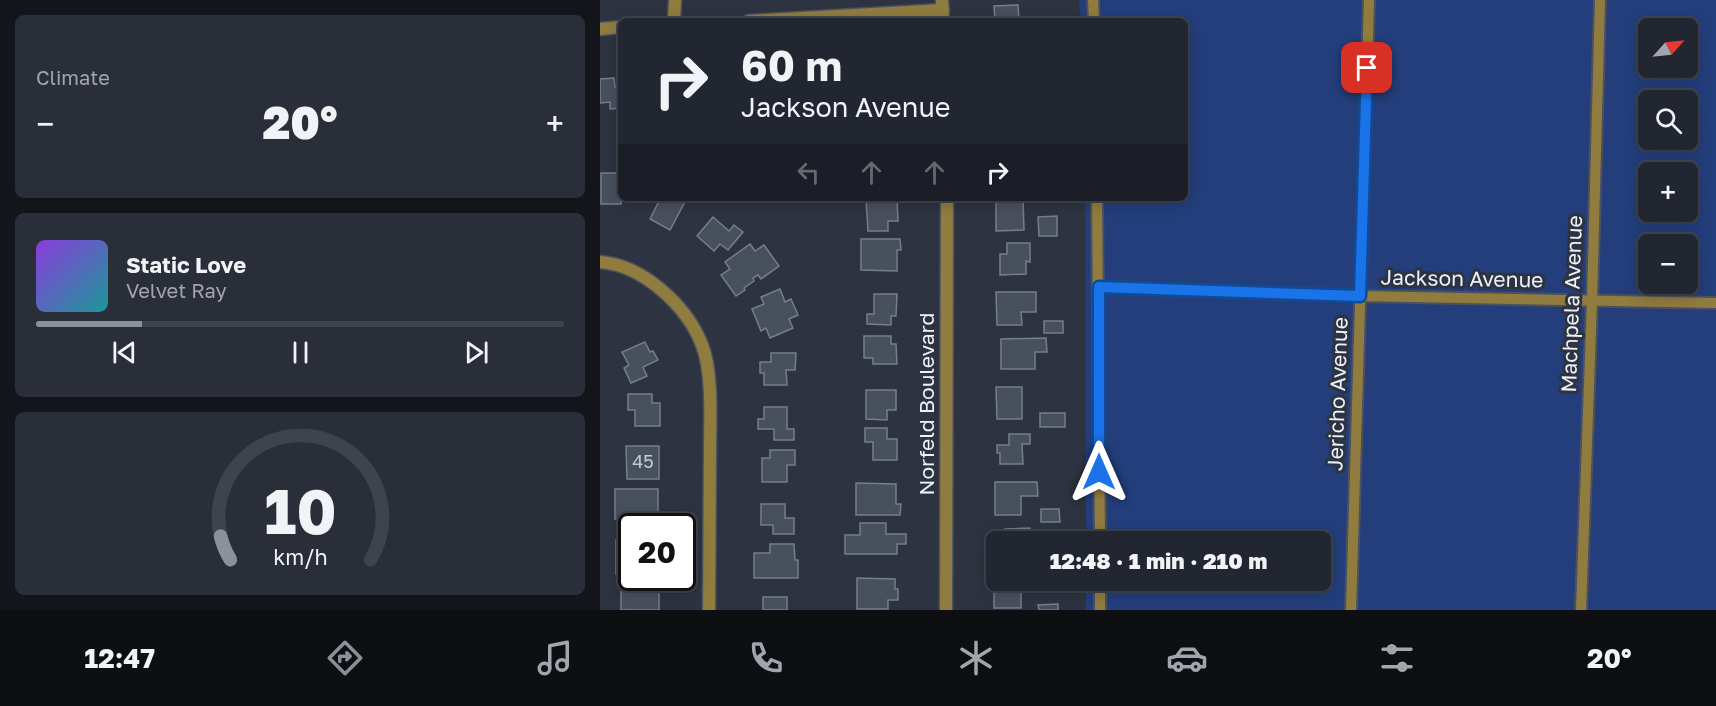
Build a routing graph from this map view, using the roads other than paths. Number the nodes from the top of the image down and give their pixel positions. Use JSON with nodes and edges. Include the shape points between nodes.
{"nodes":[{"id":1,"x":675,"y":0,"type":"edge"},
{"id":2,"x":1093,"y":0,"type":"edge"},
{"id":3,"x":1369,"y":0,"type":"edge"},
{"id":4,"x":1600,"y":0,"type":"edge"},
{"id":5,"x":943,"y":10,"type":"edge"},
{"id":6,"x":674,"y":18,"type":"edge"},
{"id":7,"x":802,"y":18,"type":"edge"},
{"id":8,"x":1094,"y":18,"type":"edge"},
{"id":9,"x":618,"y":27,"type":"edge"},
{"id":10,"x":600,"y":29,"type":"edge"},
{"id":11,"x":947,"y":201,"type":"edge"},
{"id":12,"x":1097,"y":201,"type":"edge"},
{"id":13,"x":600,"y":262,"type":"edge"},
{"id":14,"x":1099,"y":287,"type":"junction"},
{"id":15,"x":1360,"y":296,"type":"junction"},
{"id":16,"x":1592,"y":301,"type":"junction"},
{"id":17,"x":1716,"y":303,"type":"edge"},
{"id":18,"x":1100,"y":531,"type":"edge"},
{"id":19,"x":1100,"y":591,"type":"edge"},
{"id":20,"x":709,"y":610,"type":"edge"},
{"id":21,"x":946,"y":610,"type":"edge"},
{"id":22,"x":1100,"y":610,"type":"edge"},
{"id":23,"x":1352,"y":610,"type":"edge"},
{"id":24,"x":1581,"y":610,"type":"edge"}],
"edges":[{"from":1,"to":6,"type":"street"},
{"from":2,"to":8,"type":"lane"},
{"from":3,"to":15,"type":"lane","name":"Jericho Avenue"},
{"from":4,"to":16,"type":"lane","name":"Machpela Avenue"},
{"from":5,"to":7,"type":"street"},
{"from":9,"to":10,"type":"street"},
{"from":11,"to":21,"type":"street","name":"Norfeld Boulevard"},
{"from":12,"to":14,"type":"lane"},
{"from":13,"to":20,"type":"street","via":[[627,269],[652,282],[690,322],[702,346],[708,371],[710,418]]},
{"from":14,"to":15,"type":"lane","name":"Jackson Avenue"},
{"from":14,"to":18,"type":"lane"},
{"from":15,"to":16,"type":"lane","name":"Jackson Avenue"},
{"from":15,"to":23,"type":"lane","name":"Jericho Avenue"},
{"from":16,"to":17,"type":"lane","name":"Jackson Avenue"},
{"from":16,"to":24,"type":"lane","name":"Machpela Avenue"},
{"from":19,"to":22,"type":"lane"}]}
